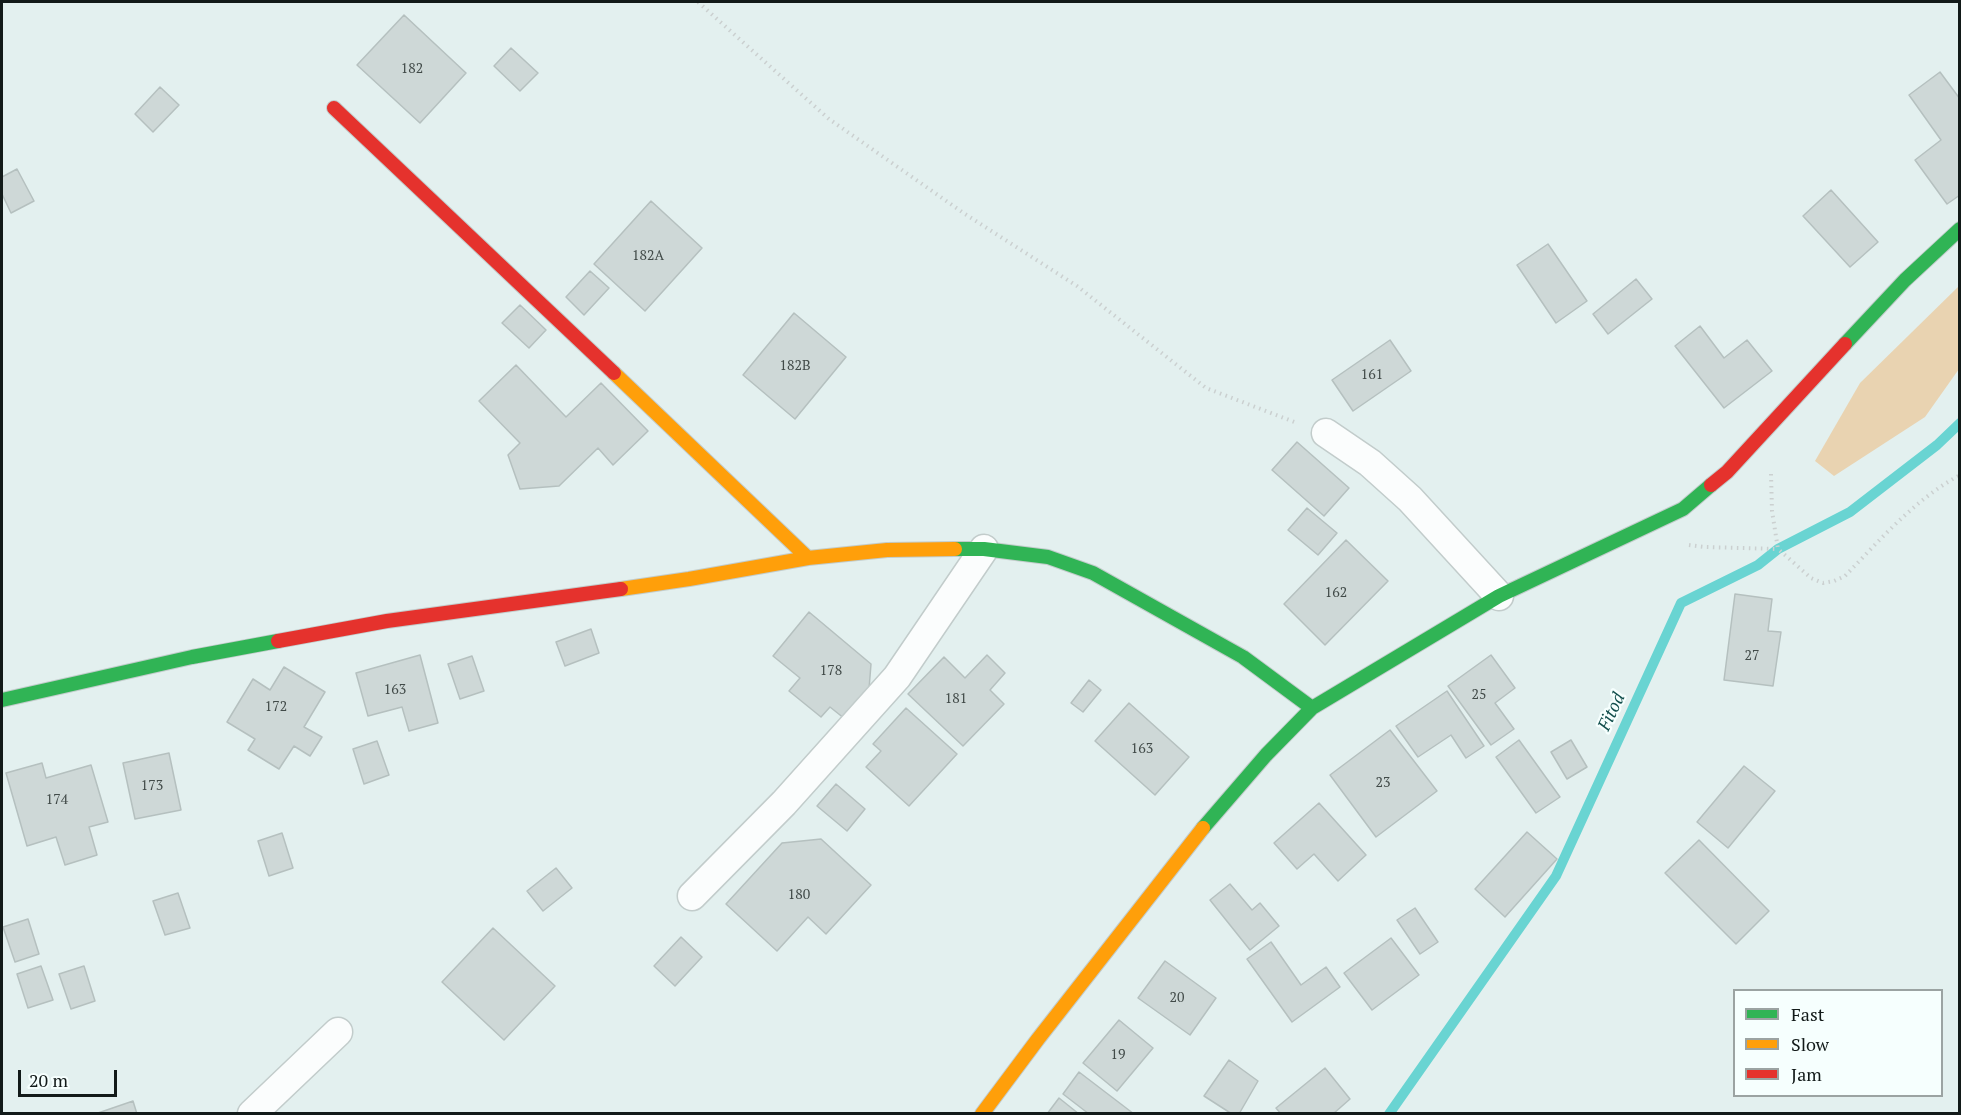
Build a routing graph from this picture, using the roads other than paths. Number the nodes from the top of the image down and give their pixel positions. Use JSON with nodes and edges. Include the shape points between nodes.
{"nodes":[{"id":1,"x":334,"y":108,"type":"dead end"},
{"id":2,"x":1959,"y":229,"type":"edge"},
{"id":3,"x":1326,"y":433,"type":"road end"},
{"id":4,"x":984,"y":549,"type":"junction"},
{"id":5,"x":808,"y":558,"type":"junction"},
{"id":6,"x":1498,"y":596,"type":"junction"},
{"id":7,"x":2,"y":700,"type":"edge"},
{"id":8,"x":1312,"y":708,"type":"junction"},
{"id":9,"x":692,"y":896,"type":"dead end"},
{"id":10,"x":338,"y":1032,"type":"dead end"},
{"id":11,"x":252,"y":1113,"type":"edge"},
{"id":12,"x":982,"y":1113,"type":"edge"}],
"edges":[{"from":1,"to":5,"type":"street"},
{"from":2,"to":6,"type":"street","via":[[1905,280],[1727,472],[1683,509]]},
{"from":3,"to":6,"type":"street","via":[[1370,463],[1410,500]]},
{"from":4,"to":5,"type":"street","via":[[887,550]]},
{"from":4,"to":8,"type":"street","via":[[1048,557],[1093,573],[1243,657]]},
{"from":4,"to":9,"type":"street","via":[[897,678]]},
{"from":5,"to":7,"type":"street","via":[[689,579],[387,621],[192,657]]},
{"from":6,"to":8,"type":"street"},
{"from":8,"to":12,"type":"street","via":[[1216,811]]},
{"from":10,"to":11,"type":"street"}]}
